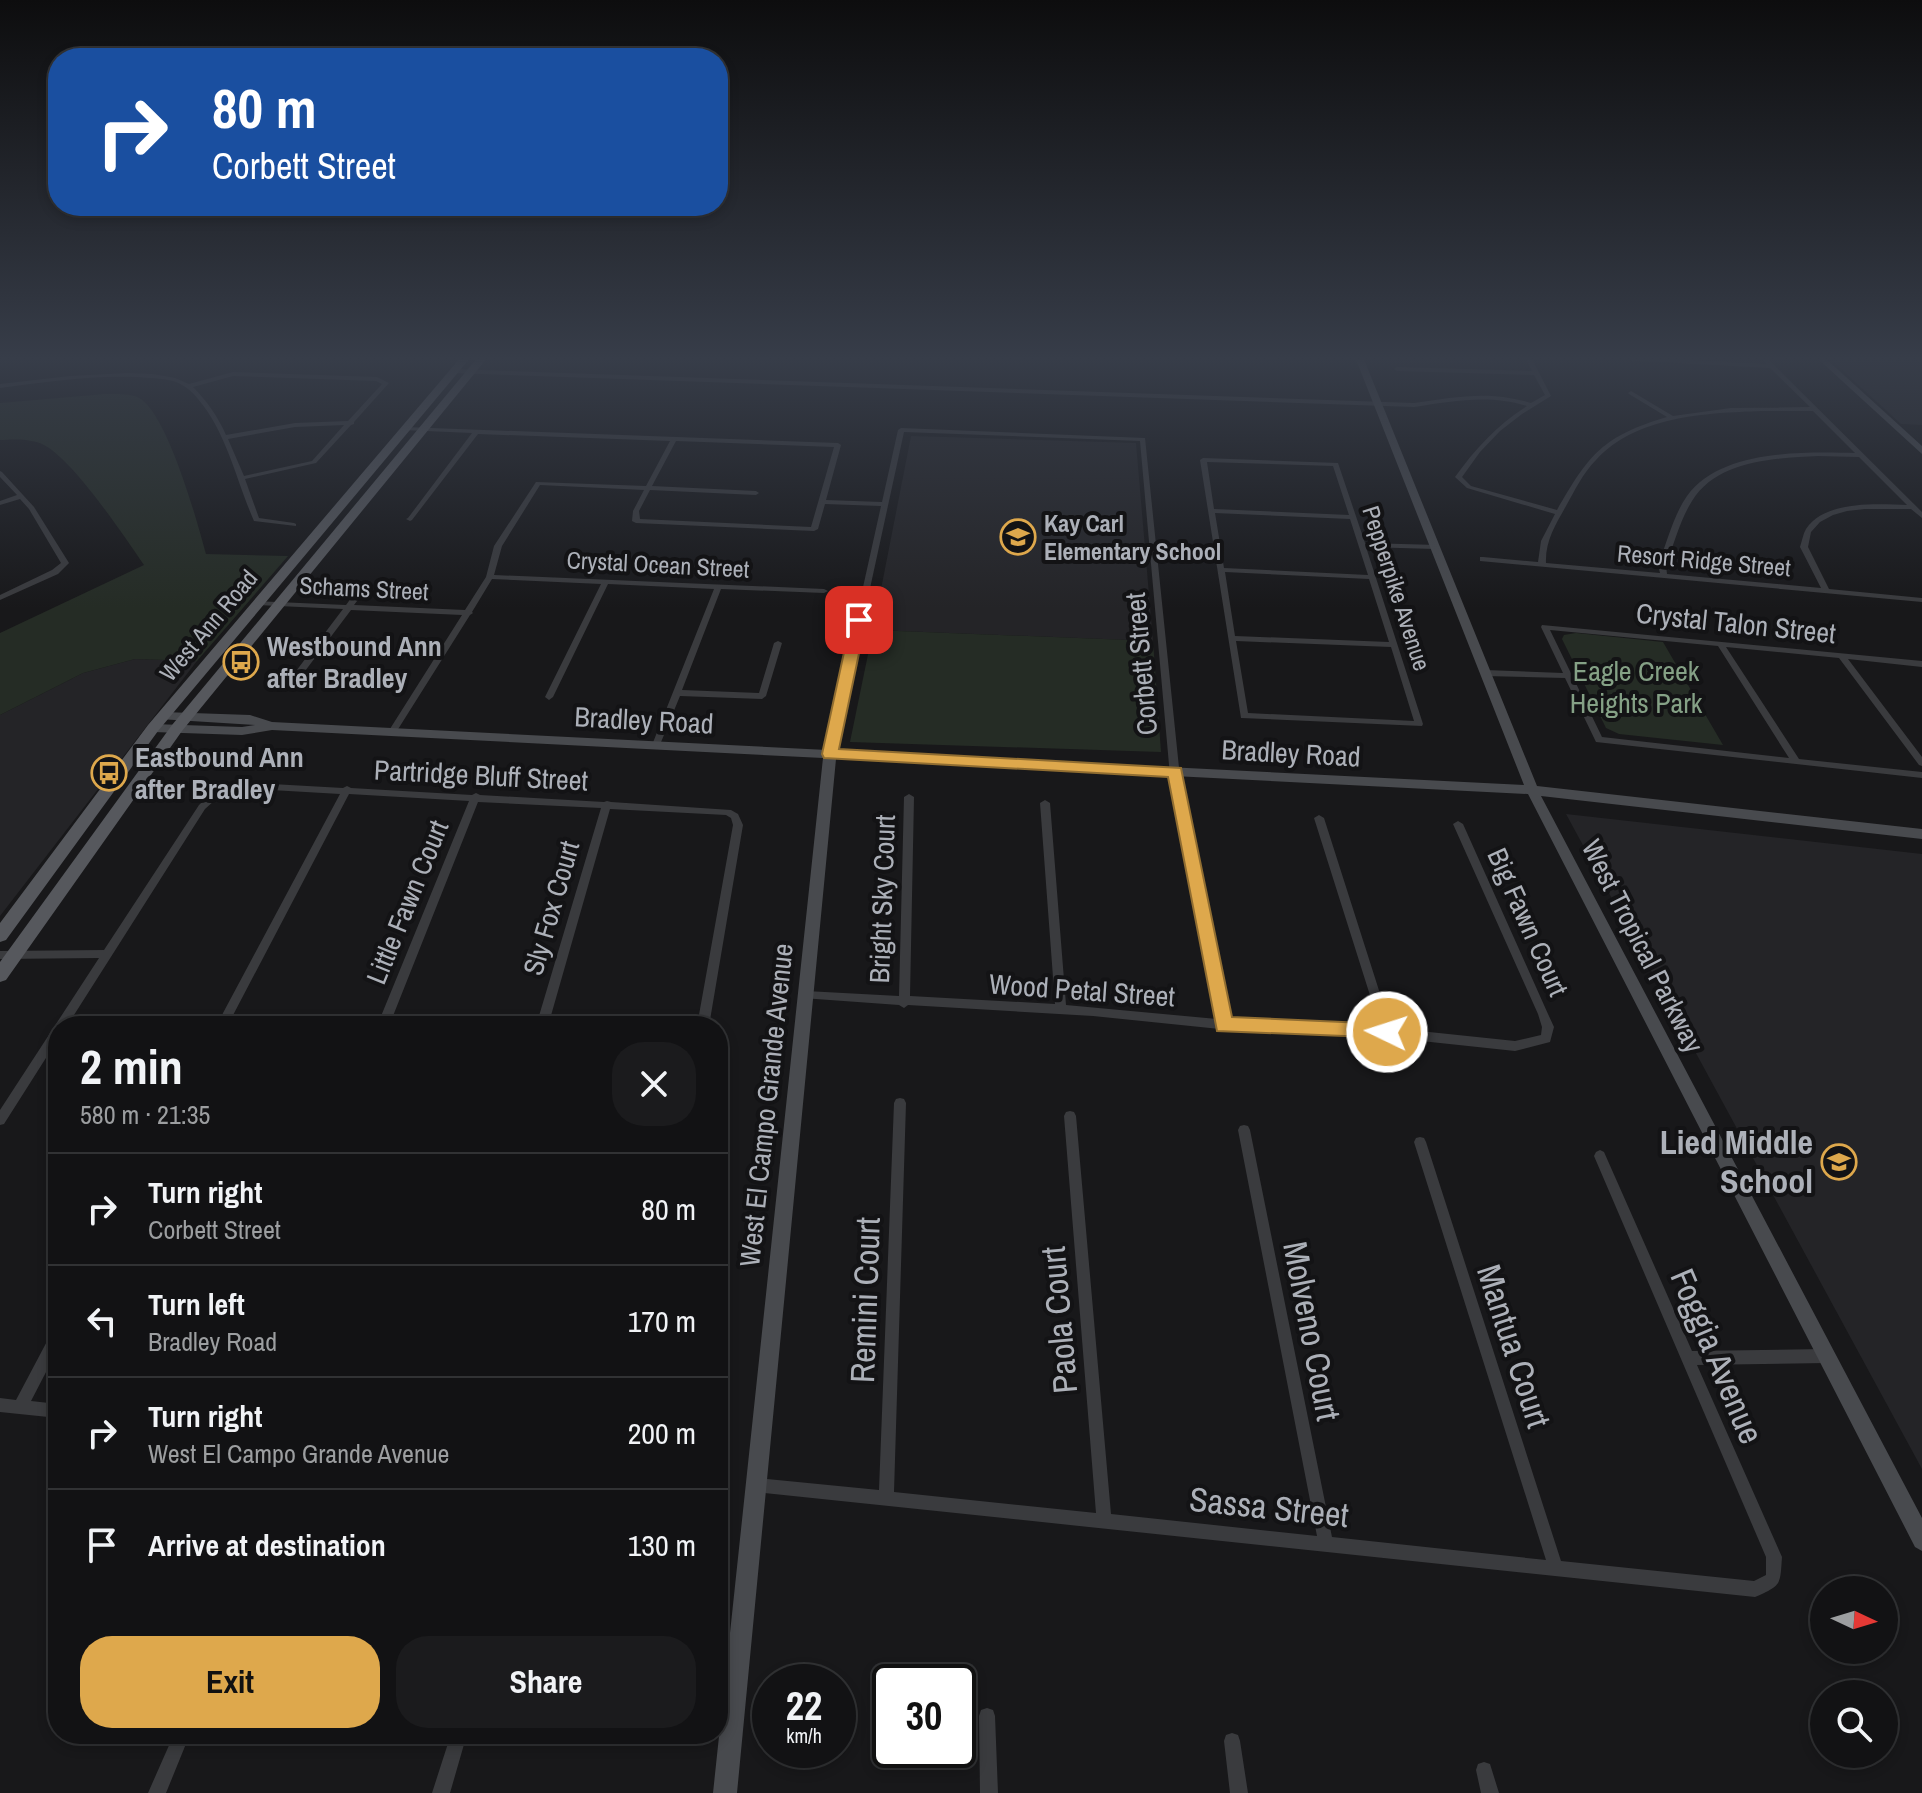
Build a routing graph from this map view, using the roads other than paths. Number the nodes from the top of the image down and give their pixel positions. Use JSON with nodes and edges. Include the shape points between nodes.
{"nodes":[{"id":1,"x":224,"y":441,"type":"edge"},
{"id":2,"x":334,"y":441,"type":"edge"},
{"id":3,"x":395,"y":441,"type":"edge"},
{"id":4,"x":412,"y":441,"type":"edge"},
{"id":5,"x":470,"y":441,"type":"edge"},
{"id":6,"x":673,"y":441,"type":"edge"},
{"id":7,"x":720,"y":441,"type":"edge"},
{"id":8,"x":899,"y":441,"type":"edge"},
{"id":9,"x":1143,"y":441,"type":"edge"},
{"id":10,"x":1393,"y":441,"type":"edge"},
{"id":11,"x":1483,"y":441,"type":"edge"},
{"id":12,"x":1618,"y":441,"type":"edge"},
{"id":13,"x":1847,"y":441,"type":"edge"},
{"id":14,"x":1861,"y":455,"type":"junction"},
{"id":15,"x":0,"y":473,"type":"edge"},
{"id":16,"x":242,"y":478,"type":"junction"},
{"id":17,"x":648,"y":487,"type":"junction"},
{"id":18,"x":756,"y":493,"type":"dead end"},
{"id":19,"x":21,"y":496,"type":"junction"},
{"id":20,"x":824,"y":502,"type":"junction"},
{"id":21,"x":0,"y":503,"type":"edge"},
{"id":22,"x":884,"y":504,"type":"junction"},
{"id":23,"x":1913,"y":507,"type":"junction"},
{"id":24,"x":1212,"y":511,"type":"junction"},
{"id":25,"x":1559,"y":513,"type":"junction"},
{"id":26,"x":1922,"y":516,"type":"edge"},
{"id":27,"x":1353,"y":517,"type":"junction"},
{"id":28,"x":410,"y":519,"type":"dead end"},
{"id":29,"x":294,"y":525,"type":"dead end"},
{"id":30,"x":1362,"y":545,"type":"junction"},
{"id":31,"x":1435,"y":547,"type":"junction"},
{"id":32,"x":1483,"y":559,"type":"dead end"},
{"id":33,"x":1542,"y":565,"type":"junction"},
{"id":34,"x":1221,"y":570,"type":"junction"},
{"id":35,"x":1664,"y":576,"type":"junction"},
{"id":36,"x":490,"y":577,"type":"junction"},
{"id":37,"x":1372,"y":577,"type":"junction"},
{"id":38,"x":606,"y":581,"type":"junction"},
{"id":39,"x":366,"y":584,"type":"dead end"},
{"id":40,"x":718,"y":587,"type":"junction"},
{"id":41,"x":824,"y":591,"type":"dead end"},
{"id":42,"x":1826,"y":591,"type":"junction"},
{"id":43,"x":0,"y":598,"type":"edge"},
{"id":44,"x":1922,"y":600,"type":"edge"},
{"id":45,"x":257,"y":603,"type":"junction"},
{"id":46,"x":277,"y":604,"type":"junction"},
{"id":47,"x":349,"y":607,"type":"junction"},
{"id":48,"x":469,"y":613,"type":"junction"},
{"id":49,"x":1232,"y":638,"type":"junction"},
{"id":50,"x":778,"y":643,"type":"dead end"},
{"id":51,"x":1720,"y":644,"type":"junction"},
{"id":52,"x":1394,"y":645,"type":"junction"},
{"id":53,"x":1841,"y":656,"type":"junction"},
{"id":54,"x":1922,"y":664,"type":"edge"},
{"id":55,"x":1485,"y":673,"type":"junction"},
{"id":56,"x":1569,"y":676,"type":"junction"},
{"id":57,"x":290,"y":685,"type":"dead end"},
{"id":58,"x":678,"y":693,"type":"junction"},
{"id":59,"x":549,"y":697,"type":"dead end"},
{"id":60,"x":158,"y":722,"type":"junction"},
{"id":61,"x":182,"y":722,"type":"junction"},
{"id":62,"x":392,"y":732,"type":"junction"},
{"id":63,"x":656,"y":745,"type":"junction"},
{"id":64,"x":830,"y":754,"type":"junction"},
{"id":65,"x":1796,"y":761,"type":"junction"},
{"id":66,"x":1922,"y":763,"type":"edge"},
{"id":67,"x":1175,"y":772,"type":"junction"},
{"id":68,"x":1922,"y":775,"type":"edge"},
{"id":69,"x":347,"y":789,"type":"junction"},
{"id":70,"x":1532,"y":790,"type":"junction"},
{"id":71,"x":476,"y":796,"type":"junction"},
{"id":72,"x":909,"y":797,"type":"dead end"},
{"id":73,"x":1045,"y":803,"type":"dead end"},
{"id":74,"x":607,"y":804,"type":"junction"},
{"id":75,"x":1319,"y":818,"type":"dead end"},
{"id":76,"x":1458,"y":824,"type":"dead end"},
{"id":77,"x":1922,"y":834,"type":"edge"},
{"id":78,"x":0,"y":935,"type":"edge"},
{"id":79,"x":107,"y":954,"type":"junction"},
{"id":80,"x":7,"y":955,"type":"edge"},
{"id":81,"x":0,"y":975,"type":"edge"},
{"id":82,"x":806,"y":995,"type":"junction"},
{"id":83,"x":904,"y":1003,"type":"junction"},
{"id":84,"x":1061,"y":1009,"type":"junction"},
{"id":85,"x":67,"y":1016,"type":"edge"},
{"id":86,"x":227,"y":1016,"type":"dead end"},
{"id":87,"x":387,"y":1016,"type":"edge"},
{"id":88,"x":545,"y":1016,"type":"edge"},
{"id":89,"x":705,"y":1016,"type":"edge"},
{"id":90,"x":1224,"y":1025,"type":"junction"},
{"id":91,"x":1387,"y":1032,"type":"junction"},
{"id":92,"x":1546,"y":1039,"type":"joint"},
{"id":93,"x":48,"y":1045,"type":"edge"},
{"id":94,"x":900,"y":1103,"type":"dead end"},
{"id":95,"x":1070,"y":1116,"type":"dead end"},
{"id":96,"x":0,"y":1120,"type":"edge"},
{"id":97,"x":1244,"y":1130,"type":"dead end"},
{"id":98,"x":1420,"y":1142,"type":"dead end"},
{"id":99,"x":1600,"y":1156,"type":"dead end"},
{"id":100,"x":48,"y":1354,"type":"edge"},
{"id":101,"x":1826,"y":1356,"type":"junction"},
{"id":102,"x":1688,"y":1358,"type":"junction"},
{"id":103,"x":0,"y":1405,"type":"edge"},
{"id":104,"x":20,"y":1407,"type":"junction"},
{"id":105,"x":48,"y":1410,"type":"edge"},
{"id":106,"x":756,"y":1485,"type":"junction"},
{"id":107,"x":886,"y":1498,"type":"junction"},
{"id":108,"x":1104,"y":1519,"type":"junction"},
{"id":109,"x":1922,"y":1540,"type":"edge"},
{"id":110,"x":1326,"y":1544,"type":"junction"},
{"id":111,"x":1556,"y":1568,"type":"junction"},
{"id":112,"x":1773,"y":1579,"type":"joint"},
{"id":113,"x":987,"y":1716,"type":"dead end"},
{"id":114,"x":1232,"y":1741,"type":"dead end"},
{"id":115,"x":178,"y":1744,"type":"edge"},
{"id":116,"x":456,"y":1744,"type":"edge"},
{"id":117,"x":1484,"y":1770,"type":"dead end"},
{"id":118,"x":157,"y":1793,"type":"edge"},
{"id":119,"x":441,"y":1793,"type":"edge"},
{"id":120,"x":725,"y":1793,"type":"edge"},
{"id":121,"x":989,"y":1793,"type":"edge"},
{"id":122,"x":1239,"y":1793,"type":"edge"},
{"id":123,"x":1490,"y":1793,"type":"edge"}],
"edges":[{"from":1,"to":16,"type":"street"},
{"from":2,"to":16,"type":"street","via":[[311,464]]},
{"from":3,"to":45,"type":"main road","name":"West Ann Road"},
{"from":4,"to":46,"type":"main road","name":"West Ann Road"},
{"from":5,"to":28,"type":"street"},
{"from":6,"to":17,"type":"street"},
{"from":7,"to":20,"type":"street","via":[[838,445]]},
{"from":8,"to":22,"type":"street","name":"West El Campo Grande Avenue"},
{"from":9,"to":67,"type":"street","name":"Corbett Street"},
{"from":10,"to":31,"type":"street","name":"West Tropical Parkway"},
{"from":11,"to":25,"type":"street","via":[[1458,477],[1460,482]]},
{"from":12,"to":25,"type":"street","via":[[1583,470]]},
{"from":13,"to":14,"type":"street"},
{"from":14,"to":23,"type":"street"},
{"from":14,"to":35,"type":"street","via":[[1769,458],[1718,474],[1689,499],[1662,565]]},
{"from":15,"to":19,"type":"street"},
{"from":16,"to":29,"type":"street","via":[[256,520]]},
{"from":17,"to":18,"type":"street"},
{"from":17,"to":20,"type":"street","via":[[636,521],[814,529]]},
{"from":17,"to":36,"type":"street","via":[[538,483],[498,546]]},
{"from":19,"to":21,"type":"street"},
{"from":19,"to":43,"type":"street","via":[[65,563]]},
{"from":20,"to":22,"type":"street"},
{"from":22,"to":64,"type":"street","name":"West El Campo Grande Avenue"},
{"from":23,"to":26,"type":"street"},
{"from":23,"to":42,"type":"street","via":[[1861,507],[1818,520],[1808,530],[1804,547]]},
{"from":24,"to":27,"type":"street"},
{"from":24,"to":27,"type":"street","name":"Pepperpike Avenue","via":[[1203,460],[1336,464]]},
{"from":24,"to":34,"type":"street"},
{"from":25,"to":33,"type":"street","via":[[1540,549]]},
{"from":27,"to":30,"type":"street","name":"Pepperpike Avenue"},
{"from":30,"to":31,"type":"street"},
{"from":30,"to":37,"type":"street","name":"Pepperpike Avenue"},
{"from":31,"to":55,"type":"street","name":"West Tropical Parkway"},
{"from":32,"to":33,"type":"street","name":"Resort Ridge Street"},
{"from":33,"to":35,"type":"street","name":"Resort Ridge Street"},
{"from":34,"to":37,"type":"street"},
{"from":34,"to":49,"type":"street"},
{"from":35,"to":42,"type":"street","name":"Resort Ridge Street"},
{"from":36,"to":38,"type":"street","name":"Crystal Ocean Street"},
{"from":36,"to":48,"type":"street"},
{"from":37,"to":52,"type":"street","name":"Pepperpike Avenue"},
{"from":38,"to":40,"type":"street","name":"Crystal Ocean Street"},
{"from":38,"to":59,"type":"street"},
{"from":39,"to":47,"type":"street"},
{"from":40,"to":41,"type":"street","name":"Crystal Ocean Street"},
{"from":40,"to":58,"type":"street"},
{"from":42,"to":44,"type":"street","name":"Resort Ridge Street"},
{"from":45,"to":46,"type":"street","name":"Schams Street"},
{"from":45,"to":60,"type":"main road","name":"West Ann Road"},
{"from":46,"to":47,"type":"street","name":"Schams Street"},
{"from":46,"to":61,"type":"main road","name":"West Ann Road"},
{"from":47,"to":48,"type":"street","name":"Schams Street"},
{"from":47,"to":57,"type":"street"},
{"from":48,"to":62,"type":"street"},
{"from":49,"to":52,"type":"street"},
{"from":49,"to":52,"type":"street","name":"Pepperpike Avenue","via":[[1244,716],[1419,724]]},
{"from":50,"to":58,"type":"street","via":[[762,696]]},
{"from":51,"to":53,"type":"street","name":"Crystal Talon Street"},
{"from":51,"to":56,"type":"street","name":"Crystal Talon Street","via":[[1545,627]]},
{"from":51,"to":65,"type":"street"},
{"from":53,"to":54,"type":"street","name":"Crystal Talon Street"},
{"from":53,"to":66,"type":"street"},
{"from":55,"to":56,"type":"street"},
{"from":55,"to":70,"type":"street","name":"West Tropical Parkway"},
{"from":56,"to":65,"type":"street","via":[[1599,740]]},
{"from":58,"to":63,"type":"street"},
{"from":60,"to":61,"type":"street","name":"Bradley Road"},
{"from":60,"to":78,"type":"main road","name":"West Ann Road"},
{"from":61,"to":62,"type":"street","name":"Bradley Road","via":[[242,731],[272,726]]},
{"from":61,"to":80,"type":"main road","name":"West Ann Road"},
{"from":62,"to":63,"type":"street","name":"Bradley Road"},
{"from":63,"to":64,"type":"street","name":"Bradley Road"},
{"from":64,"to":67,"type":"street","name":"Bradley Road"},
{"from":64,"to":82,"type":"street","name":"West El Campo Grande Avenue"},
{"from":65,"to":68,"type":"street"},
{"from":67,"to":70,"type":"street","name":"Bradley Road"},
{"from":67,"to":90,"type":"street","name":"Corbett Street"},
{"from":69,"to":71,"type":"street","name":"Partridge Bluff Street"},
{"from":69,"to":79,"type":"street","name":"Partridge Bluff Street","via":[[222,788],[202,807]]},
{"from":69,"to":86,"type":"street"},
{"from":70,"to":77,"type":"street","name":"Bradley Road"},
{"from":70,"to":101,"type":"street","name":"West Tropical Parkway"},
{"from":71,"to":74,"type":"street","name":"Partridge Bluff Street"},
{"from":71,"to":87,"type":"street","name":"Little Fawn Court"},
{"from":72,"to":83,"type":"street","name":"Bright Sky Court"},
{"from":73,"to":84,"type":"street"},
{"from":74,"to":88,"type":"street","name":"Sly Fox Court"},
{"from":74,"to":89,"type":"street","name":"Partridge Bluff Street","via":[[718,810],[735,816],[738,825]]},
{"from":75,"to":91,"type":"street"},
{"from":76,"to":92,"type":"street","name":"Big Fawn Court","via":[[1543,1014]]},
{"from":79,"to":80,"type":"street"},
{"from":79,"to":85,"type":"street"},
{"from":80,"to":81,"type":"main road","name":"West Ann Road"},
{"from":82,"to":83,"type":"street","name":"Wood Petal Street"},
{"from":82,"to":106,"type":"street","name":"West El Campo Grande Avenue"},
{"from":83,"to":84,"type":"street","name":"Wood Petal Street"},
{"from":84,"to":90,"type":"street","name":"Wood Petal Street"},
{"from":90,"to":91,"type":"street","name":"Wood Petal Street"},
{"from":91,"to":92,"type":"street","name":"Wood Petal Street","via":[[1515,1046]]},
{"from":93,"to":96,"type":"street"},
{"from":94,"to":107,"type":"street","name":"Remini Court"},
{"from":95,"to":108,"type":"street","name":"Paola Court"},
{"from":97,"to":110,"type":"street","name":"Molveno Court"},
{"from":98,"to":111,"type":"street","name":"Mantua Court"},
{"from":99,"to":102,"type":"street","name":"Foggia Avenue"},
{"from":100,"to":104,"type":"street"},
{"from":101,"to":102,"type":"street"},
{"from":101,"to":109,"type":"street","name":"West Tropical Parkway"},
{"from":102,"to":112,"type":"street","name":"Foggia Avenue","via":[[1762,1525],[1774,1557]]},
{"from":103,"to":104,"type":"street"},
{"from":104,"to":105,"type":"street"},
{"from":106,"to":107,"type":"street","name":"Sassa Street"},
{"from":106,"to":120,"type":"street","name":"West El Campo Grande Avenue"},
{"from":107,"to":108,"type":"street","name":"Sassa Street"},
{"from":108,"to":110,"type":"street","name":"Sassa Street"},
{"from":110,"to":111,"type":"street","name":"Sassa Street"},
{"from":111,"to":112,"type":"street","name":"Sassa Street","via":[[1755,1589]]},
{"from":113,"to":121,"type":"street"},
{"from":114,"to":122,"type":"street"},
{"from":115,"to":118,"type":"street"},
{"from":116,"to":119,"type":"street"},
{"from":117,"to":123,"type":"street"}]}
